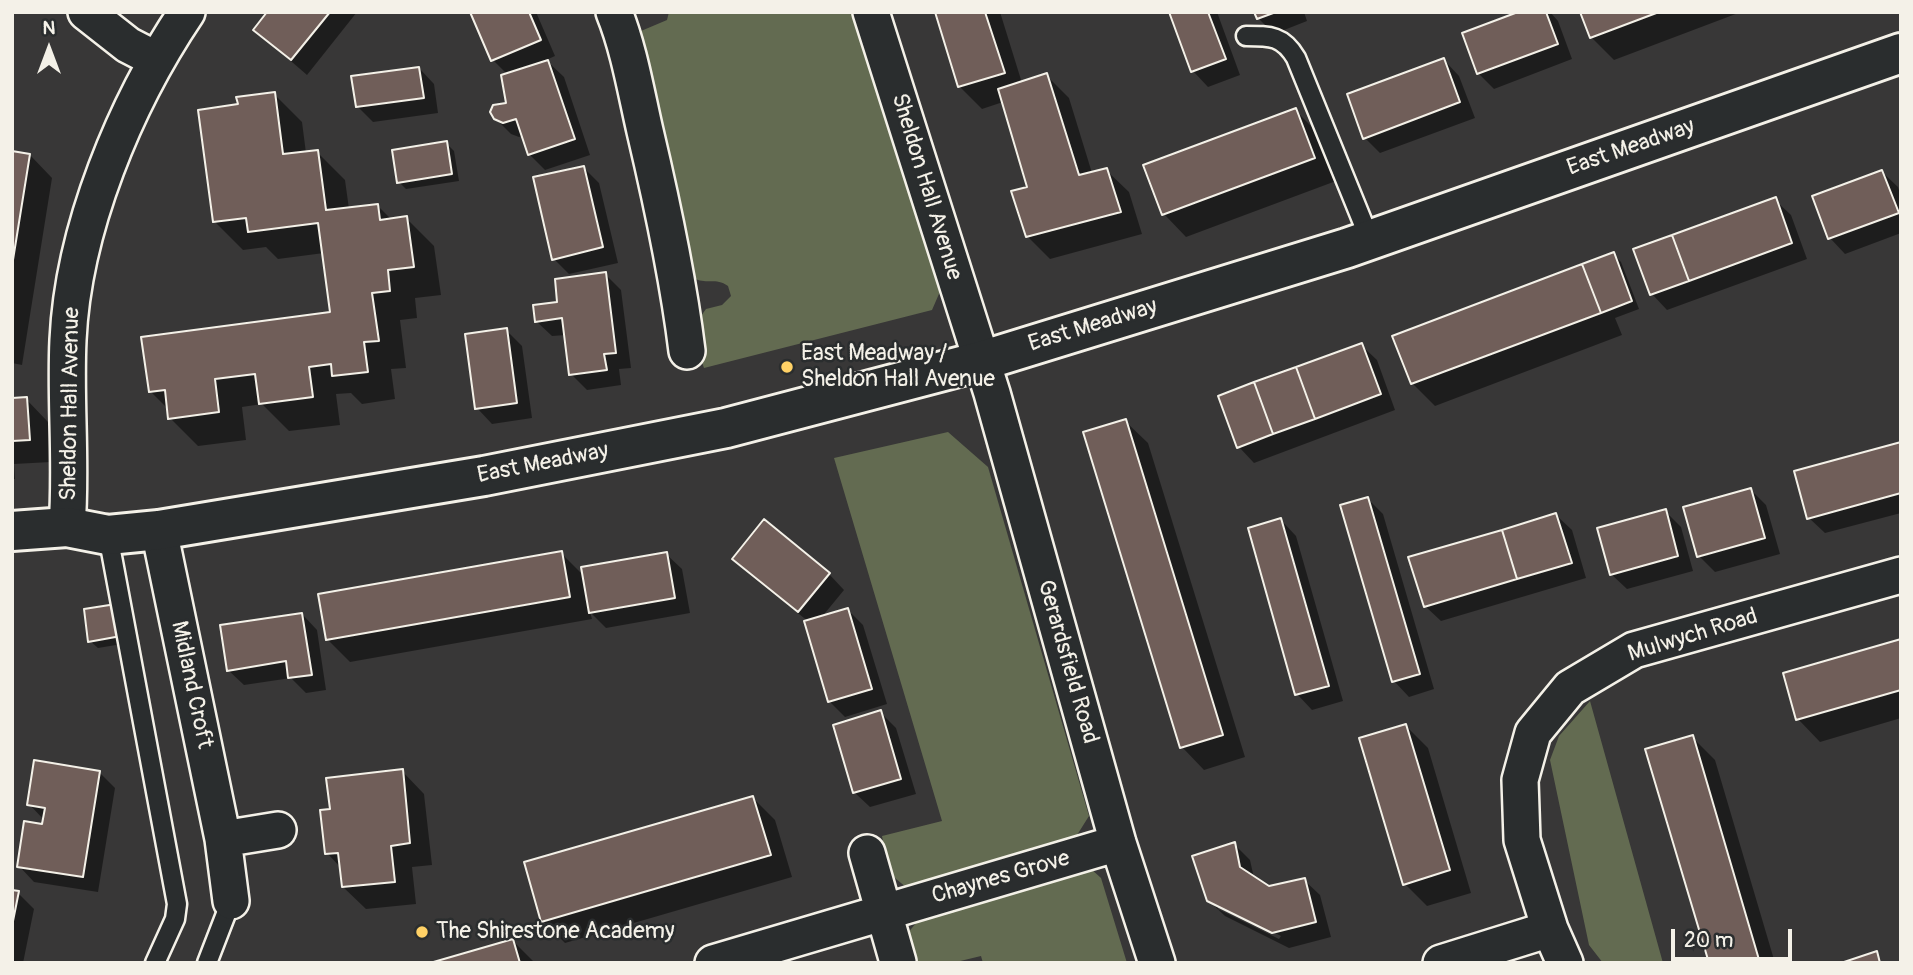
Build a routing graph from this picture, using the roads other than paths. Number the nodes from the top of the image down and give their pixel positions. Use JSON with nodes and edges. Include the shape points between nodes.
{"nodes":[{"id":1,"x":86,"y":12,"type":"edge"},
{"id":2,"x":187,"y":12,"type":"edge"},
{"id":3,"x":614,"y":12,"type":"edge"},
{"id":4,"x":872,"y":12,"type":"edge"},
{"id":5,"x":1246,"y":36,"type":"dead end"},
{"id":6,"x":1901,"y":53,"type":"edge"},
{"id":7,"x":157,"y":60,"type":"junction"},
{"id":8,"x":1370,"y":240,"type":"junction"},
{"id":9,"x":687,"y":351,"type":"dead end"},
{"id":10,"x":981,"y":361,"type":"junction"},
{"id":11,"x":67,"y":527,"type":"junction"},
{"id":12,"x":159,"y":530,"type":"junction"},
{"id":13,"x":12,"y":531,"type":"edge"},
{"id":14,"x":108,"y":535,"type":"junction"},
{"id":15,"x":1901,"y":575,"type":"edge"},
{"id":16,"x":278,"y":830,"type":"dead end"},
{"id":17,"x":223,"y":839,"type":"junction"},
{"id":18,"x":1118,"y":844,"type":"junction"},
{"id":19,"x":867,"y":853,"type":"dead end"},
{"id":20,"x":231,"y":901,"type":"joint"},
{"id":21,"x":884,"y":912,"type":"junction"},
{"id":22,"x":1550,"y":929,"type":"junction"},
{"id":23,"x":898,"y":962,"type":"edge"},
{"id":24,"x":155,"y":963,"type":"edge"},
{"id":25,"x":206,"y":963,"type":"edge"},
{"id":26,"x":713,"y":963,"type":"edge"},
{"id":27,"x":1157,"y":963,"type":"edge"},
{"id":28,"x":1441,"y":963,"type":"edge"},
{"id":29,"x":1565,"y":963,"type":"edge"}],
"edges":[{"from":1,"to":7,"type":"street","via":[[128,45]]},
{"from":2,"to":7,"type":"street","name":"Sheldon Hall Avenue"},
{"from":3,"to":9,"type":"street","via":[[653,164]]},
{"from":4,"to":10,"type":"street","name":"Sheldon Hall Avenue"},
{"from":5,"to":8,"type":"lane","via":[[1280,40],[1296,58]]},
{"from":6,"to":8,"type":"street","name":"East Meadway"},
{"from":7,"to":11,"type":"street","name":"Sheldon Hall Avenue","via":[[107,171],[75,280],[68,339]]},
{"from":8,"to":10,"type":"street","name":"East Meadway"},
{"from":10,"to":12,"type":"street","name":"East Meadway","via":[[726,428],[484,476]]},
{"from":10,"to":18,"type":"street","name":"Gerardsfield Road"},
{"from":11,"to":13,"type":"street","name":"East Meadway"},
{"from":11,"to":14,"type":"street","name":"East Meadway"},
{"from":12,"to":14,"type":"street","name":"East Meadway"},
{"from":12,"to":17,"type":"street","name":"Midland Croft"},
{"from":14,"to":24,"type":"lane","via":[[177,904]]},
{"from":15,"to":22,"type":"street","name":"Mulwych Road","via":[[1634,650],[1570,688],[1533,733],[1520,780],[1522,840]]},
{"from":16,"to":17,"type":"street"},
{"from":17,"to":20,"type":"street","name":"Midland Croft"},
{"from":18,"to":21,"type":"street","name":"Chaynes Grove"},
{"from":18,"to":27,"type":"street","name":"Gerardsfield Road"},
{"from":19,"to":21,"type":"street"},
{"from":20,"to":25,"type":"lane"},
{"from":21,"to":23,"type":"street"},
{"from":21,"to":26,"type":"street","name":"Chaynes Grove"},
{"from":22,"to":28,"type":"street"},
{"from":22,"to":29,"type":"street","name":"Mulwych Road"}]}
